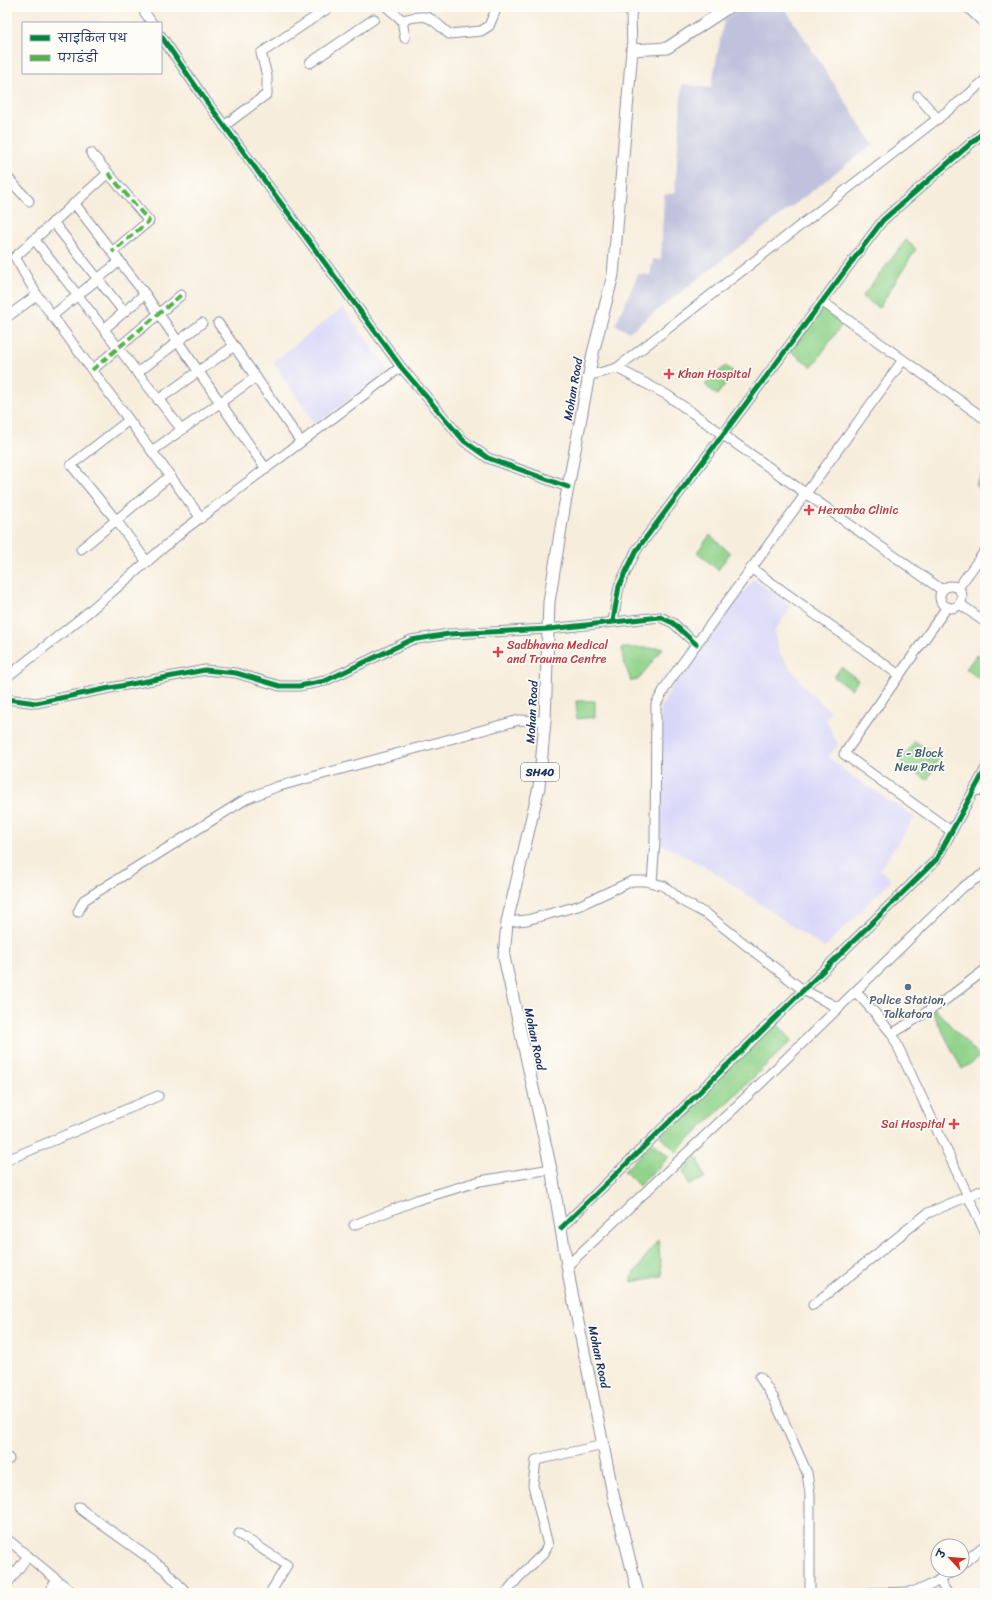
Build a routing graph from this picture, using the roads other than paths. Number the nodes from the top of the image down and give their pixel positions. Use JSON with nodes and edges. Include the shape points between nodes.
{"nodes":[{"id":1,"x":141,"y":7,"type":"edge"},
{"id":2,"x":330,"y":7,"type":"edge"},
{"id":3,"x":387,"y":7,"type":"edge"},
{"id":4,"x":497,"y":7,"type":"edge"},
{"id":5,"x":614,"y":7,"type":"edge"},
{"id":6,"x":729,"y":7,"type":"edge"},
{"id":7,"x":967,"y":7,"type":"edge"},
{"id":8,"x":632,"y":9,"type":"edge"},
{"id":9,"x":374,"y":19,"type":"dead end"},
{"id":10,"x":402,"y":20,"type":"junction"},
{"id":11,"x":151,"y":22,"type":"edge"},
{"id":12,"x":985,"y":24,"type":"edge"},
{"id":13,"x":162,"y":37,"type":"edge"},
{"id":14,"x":405,"y":38,"type":"dead end"},
{"id":15,"x":632,"y":50,"type":"junction"},
{"id":16,"x":310,"y":63,"type":"dead end"},
{"id":17,"x":985,"y":80,"type":"edge"},
{"id":18,"x":918,"y":96,"type":"dead end"},
{"id":19,"x":938,"y":119,"type":"junction"},
{"id":20,"x":224,"y":126,"type":"junction"},
{"id":21,"x":985,"y":130,"type":"edge"},
{"id":22,"x":91,"y":153,"type":"dead end"},
{"id":23,"x":108,"y":173,"type":"junction"},
{"id":24,"x":7,"y":177,"type":"edge"},
{"id":25,"x":29,"y":201,"type":"dead end"},
{"id":26,"x":74,"y":203,"type":"junction"},
{"id":27,"x":53,"y":222,"type":"junction"},
{"id":28,"x":34,"y":239,"type":"junction"},
{"id":29,"x":112,"y":252,"type":"junction"},
{"id":30,"x":120,"y":261,"type":"junction"},
{"id":31,"x":98,"y":279,"type":"junction"},
{"id":32,"x":145,"y":294,"type":"junction"},
{"id":33,"x":37,"y":295,"type":"junction"},
{"id":34,"x":78,"y":295,"type":"junction"},
{"id":35,"x":181,"y":295,"type":"dead end"},
{"id":36,"x":823,"y":302,"type":"junction"},
{"id":37,"x":124,"y":312,"type":"junction"},
{"id":38,"x":158,"y":314,"type":"junction"},
{"id":39,"x":52,"y":316,"type":"junction"},
{"id":40,"x":7,"y":317,"type":"edge"},
{"id":41,"x":202,"y":323,"type":"dead end"},
{"id":42,"x":218,"y":323,"type":"dead end"},
{"id":43,"x":104,"y":329,"type":"junction"},
{"id":44,"x":178,"y":341,"type":"junction"},
{"id":45,"x":234,"y":346,"type":"junction"},
{"id":46,"x":118,"y":348,"type":"junction"},
{"id":47,"x":903,"y":360,"type":"junction"},
{"id":48,"x":401,"y":367,"type":"junction"},
{"id":49,"x":617,"y":368,"type":"junction"},
{"id":50,"x":92,"y":370,"type":"junction"},
{"id":51,"x":199,"y":372,"type":"junction"},
{"id":52,"x":137,"y":373,"type":"junction"},
{"id":53,"x":588,"y":376,"type":"junction"},
{"id":54,"x":256,"y":377,"type":"junction"},
{"id":55,"x":158,"y":400,"type":"junction"},
{"id":56,"x":220,"y":402,"type":"junction"},
{"id":57,"x":985,"y":419,"type":"edge"},
{"id":58,"x":129,"y":420,"type":"junction"},
{"id":59,"x":182,"y":430,"type":"junction"},
{"id":60,"x":723,"y":435,"type":"junction"},
{"id":61,"x":301,"y":442,"type":"junction"},
{"id":62,"x":152,"y":451,"type":"junction"},
{"id":63,"x":266,"y":469,"type":"junction"},
{"id":64,"x":170,"y":476,"type":"junction"},
{"id":65,"x":568,"y":487,"type":"junction"},
{"id":66,"x":806,"y":494,"type":"junction"},
{"id":67,"x":201,"y":518,"type":"junction"},
{"id":68,"x":116,"y":520,"type":"junction"},
{"id":69,"x":81,"y":548,"type":"dead end"},
{"id":70,"x":985,"y":551,"type":"edge"},
{"id":71,"x":147,"y":562,"type":"junction"},
{"id":72,"x":751,"y":568,"type":"junction"},
{"id":73,"x":958,"y":588,"type":"junction"},
{"id":74,"x":942,"y":590,"type":"junction"},
{"id":75,"x":960,"y":604,"type":"junction"},
{"id":76,"x":947,"y":607,"type":"junction"},
{"id":77,"x":614,"y":621,"type":"junction"},
{"id":78,"x":985,"y":622,"type":"edge"},
{"id":79,"x":548,"y":629,"type":"junction"},
{"id":80,"x":696,"y":644,"type":"junction"},
{"id":81,"x":899,"y":675,"type":"junction"},
{"id":82,"x":7,"y":677,"type":"edge"},
{"id":83,"x":7,"y":699,"type":"edge"},
{"id":84,"x":545,"y":721,"type":"junction"},
{"id":85,"x":984,"y":775,"type":"edge"},
{"id":86,"x":974,"y":790,"type":"junction"},
{"id":87,"x":985,"y":791,"type":"edge"},
{"id":88,"x":951,"y":831,"type":"junction"},
{"id":89,"x":985,"y":873,"type":"edge"},
{"id":90,"x":652,"y":882,"type":"junction"},
{"id":91,"x":78,"y":912,"type":"dead end"},
{"id":92,"x":507,"y":922,"type":"junction"},
{"id":93,"x":985,"y":970,"type":"edge"},
{"id":94,"x":803,"y":990,"type":"junction"},
{"id":95,"x":856,"y":992,"type":"junction"},
{"id":96,"x":839,"y":1008,"type":"junction"},
{"id":97,"x":892,"y":1034,"type":"junction"},
{"id":98,"x":158,"y":1096,"type":"dead end"},
{"id":99,"x":7,"y":1160,"type":"edge"},
{"id":100,"x":551,"y":1169,"type":"junction"},
{"id":101,"x":985,"y":1189,"type":"edge"},
{"id":102,"x":969,"y":1197,"type":"junction"},
{"id":103,"x":354,"y":1224,"type":"dead end"},
{"id":104,"x":561,"y":1228,"type":"junction"},
{"id":105,"x":985,"y":1232,"type":"edge"},
{"id":106,"x":567,"y":1266,"type":"junction"},
{"id":107,"x":813,"y":1305,"type":"dead end"},
{"id":108,"x":760,"y":1378,"type":"dead end"},
{"id":109,"x":604,"y":1445,"type":"junction"},
{"id":110,"x":79,"y":1507,"type":"dead end"},
{"id":111,"x":239,"y":1534,"type":"dead end"},
{"id":112,"x":7,"y":1539,"type":"edge"},
{"id":113,"x":985,"y":1545,"type":"edge"},
{"id":114,"x":28,"y":1556,"type":"junction"},
{"id":115,"x":970,"y":1557,"type":"edge"},
{"id":116,"x":942,"y":1578,"type":"edge"},
{"id":117,"x":57,"y":1580,"type":"junction"},
{"id":118,"x":939,"y":1580,"type":"junction"},
{"id":119,"x":7,"y":1584,"type":"edge"},
{"id":120,"x":48,"y":1593,"type":"edge"},
{"id":121,"x":73,"y":1593,"type":"edge"},
{"id":122,"x":188,"y":1593,"type":"edge"},
{"id":123,"x":270,"y":1593,"type":"edge"},
{"id":124,"x":506,"y":1593,"type":"edge"},
{"id":125,"x":638,"y":1593,"type":"edge"},
{"id":126,"x":810,"y":1593,"type":"edge"},
{"id":127,"x":870,"y":1593,"type":"edge"},
{"id":128,"x":947,"y":1593,"type":"edge"}],
"edges":[{"from":1,"to":11,"type":"street"},
{"from":2,"to":20,"type":"street","via":[[261,53],[267,76],[267,94]]},
{"from":3,"to":10,"type":"street"},
{"from":4,"to":10,"type":"street","via":[[489,26],[481,31],[449,34],[429,17],[419,16]]},
{"from":5,"to":8,"type":"street"},
{"from":6,"to":15,"type":"main road","via":[[667,48]]},
{"from":7,"to":12,"type":"street"},
{"from":8,"to":15,"type":"street"},
{"from":9,"to":16,"type":"street"},
{"from":10,"to":14,"type":"street"},
{"from":13,"to":20,"type":"street"},
{"from":15,"to":53,"type":"main road","name":"Mohan Road","number":"SH40","via":[[613,275]]},
{"from":17,"to":19,"type":"street"},
{"from":18,"to":19,"type":"street"},
{"from":19,"to":49,"type":"street"},
{"from":20,"to":48,"type":"street"},
{"from":21,"to":36,"type":"street","via":[[883,220]]},
{"from":22,"to":23,"type":"street"},
{"from":23,"to":26,"type":"street"},
{"from":23,"to":29,"type":"street","via":[[149,222]]},
{"from":24,"to":25,"type":"street"},
{"from":26,"to":27,"type":"street"},
{"from":26,"to":29,"type":"street"},
{"from":27,"to":28,"type":"street"},
{"from":27,"to":31,"type":"street"},
{"from":28,"to":33,"type":"street","via":[[15,257]]},
{"from":28,"to":34,"type":"street"},
{"from":29,"to":30,"type":"street"},
{"from":30,"to":31,"type":"street"},
{"from":30,"to":32,"type":"street"},
{"from":31,"to":34,"type":"street"},
{"from":31,"to":37,"type":"street"},
{"from":32,"to":37,"type":"street"},
{"from":32,"to":38,"type":"street"},
{"from":33,"to":39,"type":"street"},
{"from":33,"to":40,"type":"street"},
{"from":34,"to":39,"type":"street"},
{"from":34,"to":43,"type":"street"},
{"from":35,"to":38,"type":"street"},
{"from":36,"to":47,"type":"street"},
{"from":36,"to":60,"type":"street"},
{"from":37,"to":43,"type":"street"},
{"from":38,"to":44,"type":"street"},
{"from":38,"to":46,"type":"street"},
{"from":39,"to":50,"type":"street"},
{"from":41,"to":44,"type":"street"},
{"from":42,"to":45,"type":"street"},
{"from":43,"to":46,"type":"street"},
{"from":44,"to":51,"type":"street"},
{"from":44,"to":52,"type":"street"},
{"from":45,"to":51,"type":"street"},
{"from":45,"to":54,"type":"street"},
{"from":46,"to":50,"type":"street"},
{"from":46,"to":52,"type":"street"},
{"from":47,"to":57,"type":"street"},
{"from":47,"to":66,"type":"street"},
{"from":48,"to":61,"type":"street"},
{"from":48,"to":65,"type":"street","via":[[464,441],[488,458]]},
{"from":49,"to":53,"type":"street"},
{"from":49,"to":60,"type":"street","via":[[667,395]]},
{"from":50,"to":58,"type":"street"},
{"from":51,"to":55,"type":"street"},
{"from":51,"to":56,"type":"street"},
{"from":52,"to":55,"type":"street"},
{"from":53,"to":65,"type":"main road","name":"Mohan Road","number":"SH40"},
{"from":54,"to":56,"type":"street"},
{"from":54,"to":61,"type":"street"},
{"from":55,"to":59,"type":"street"},
{"from":56,"to":59,"type":"street"},
{"from":56,"to":63,"type":"street"},
{"from":58,"to":62,"type":"street"},
{"from":58,"to":68,"type":"street","via":[[71,465]]},
{"from":59,"to":62,"type":"street"},
{"from":60,"to":66,"type":"street"},
{"from":60,"to":77,"type":"street","via":[[636,551],[619,586]]},
{"from":61,"to":63,"type":"street"},
{"from":62,"to":64,"type":"street"},
{"from":63,"to":67,"type":"street"},
{"from":64,"to":67,"type":"street"},
{"from":64,"to":68,"type":"street"},
{"from":65,"to":79,"type":"main road","name":"Mohan Road","number":"SH40","via":[[549,602]]},
{"from":66,"to":72,"type":"street"},
{"from":66,"to":74,"type":"street"},
{"from":67,"to":71,"type":"street"},
{"from":68,"to":69,"type":"street"},
{"from":68,"to":71,"type":"street"},
{"from":70,"to":73,"type":"street"},
{"from":71,"to":82,"type":"street"},
{"from":72,"to":80,"type":"street"},
{"from":72,"to":81,"type":"street"},
{"from":73,"to":74,"type":"street","via":[[952,585]]},
{"from":73,"to":75,"type":"street","via":[[963,597]]},
{"from":74,"to":76,"type":"street","via":[[941,600]]},
{"from":75,"to":76,"type":"street","via":[[954,608]]},
{"from":75,"to":78,"type":"street"},
{"from":76,"to":81,"type":"street"},
{"from":77,"to":79,"type":"street"},
{"from":77,"to":80,"type":"street","via":[[660,617],[673,623]]},
{"from":79,"to":83,"type":"street","via":[[450,634],[411,640],[325,680],[299,686],[280,686],[236,673],[205,670],[36,703]]},
{"from":79,"to":84,"type":"main road","name":"Mohan Road","number":"SH40"},
{"from":80,"to":90,"type":"street","via":[[656,704],[655,841]]},
{"from":81,"to":88,"type":"street","via":[[844,754]]},
{"from":84,"to":91,"type":"street","via":[[519,720],[276,787],[246,799],[84,900]]},
{"from":84,"to":92,"type":"main road","name":"Mohan Road","number":"SH40","via":[[539,787]]},
{"from":85,"to":86,"type":"street"},
{"from":86,"to":87,"type":"street"},
{"from":86,"to":88,"type":"street"},
{"from":88,"to":94,"type":"street","via":[[936,860]]},
{"from":89,"to":95,"type":"street","via":[[963,887]]},
{"from":90,"to":92,"type":"street","via":[[632,881],[578,906],[527,920]]},
{"from":90,"to":94,"type":"street","via":[[664,886],[682,901],[708,915]]},
{"from":92,"to":100,"type":"main road","name":"Mohan Road","number":"SH40","via":[[504,957]]},
{"from":93,"to":97,"type":"street","via":[[944,1001]]},
{"from":94,"to":96,"type":"street"},
{"from":94,"to":104,"type":"street"},
{"from":95,"to":96,"type":"street"},
{"from":95,"to":97,"type":"street"},
{"from":96,"to":106,"type":"street"},
{"from":97,"to":102,"type":"street"},
{"from":98,"to":99,"type":"street"},
{"from":100,"to":103,"type":"street","via":[[480,1181],[416,1200]]},
{"from":100,"to":104,"type":"main road","name":"Mohan Road","number":"SH40"},
{"from":101,"to":102,"type":"street"},
{"from":102,"to":105,"type":"street"},
{"from":102,"to":107,"type":"street","via":[[928,1213]]},
{"from":104,"to":106,"type":"main road","name":"Mohan Road","number":"SH40"},
{"from":106,"to":109,"type":"main road","name":"Mohan Road","number":"SH40"},
{"from":108,"to":126,"type":"street","via":[[774,1399],[807,1473],[810,1494]]},
{"from":109,"to":124,"type":"street","via":[[536,1460],[533,1485],[548,1544],[544,1554]]},
{"from":109,"to":125,"type":"main road","name":"Mohan Road","number":"SH40","via":[[613,1494]]},
{"from":110,"to":122,"type":"street","via":[[163,1568]]},
{"from":111,"to":123,"type":"street","via":[[287,1564]]},
{"from":112,"to":114,"type":"street"},
{"from":113,"to":115,"type":"street"},
{"from":114,"to":117,"type":"street"},
{"from":114,"to":119,"type":"street"},
{"from":116,"to":118,"type":"street"},
{"from":117,"to":120,"type":"street"},
{"from":117,"to":121,"type":"street"},
{"from":118,"to":127,"type":"street","via":[[909,1592]]},
{"from":118,"to":128,"type":"street"}]}
